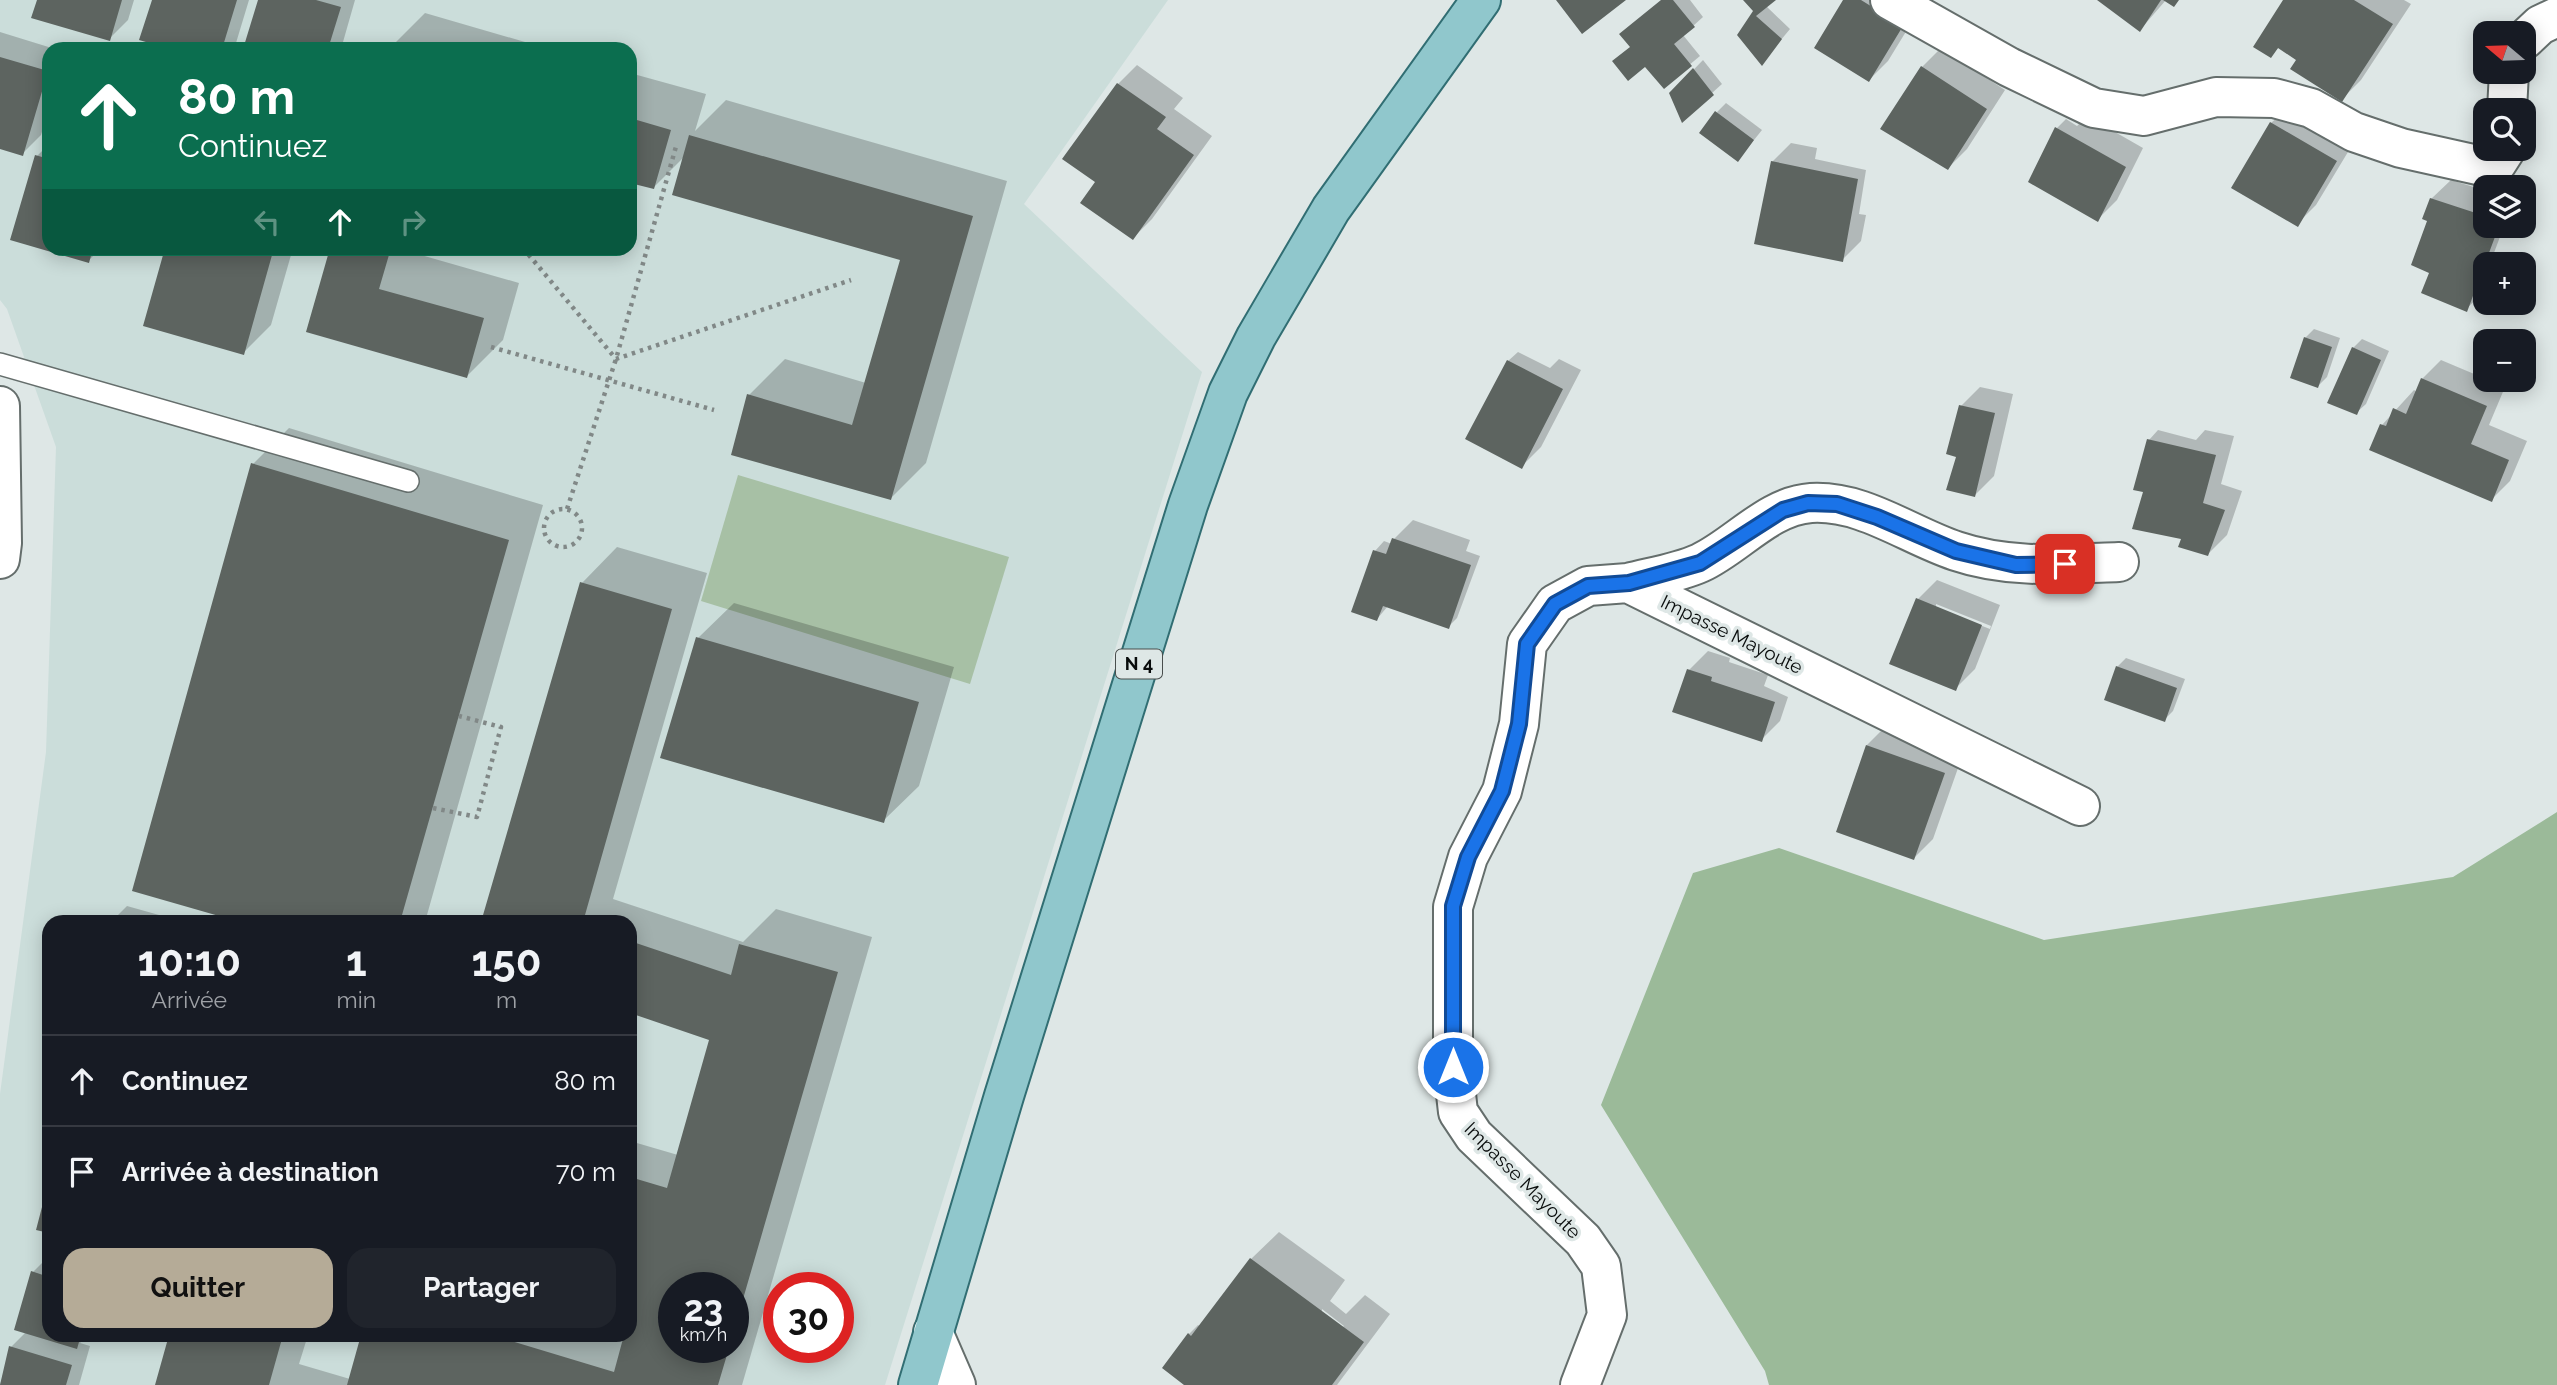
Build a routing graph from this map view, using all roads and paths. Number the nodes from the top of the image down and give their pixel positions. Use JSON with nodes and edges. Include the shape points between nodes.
{"nodes":[{"id":1,"x":1481,"y":0,"type":"edge"},
{"id":2,"x":1890,"y":0,"type":"edge"},
{"id":3,"x":2557,"y":16,"type":"edge"},
{"id":4,"x":2536,"y":29,"type":"edge"},
{"id":5,"x":677,"y":143,"type":"dead end"},
{"id":6,"x":2498,"y":161,"type":"edge"},
{"id":7,"x":530,"y":256,"type":"edge"},
{"id":8,"x":851,"y":280,"type":"dead end"},
{"id":9,"x":491,"y":347,"type":"dead end"},
{"id":10,"x":616,"y":359,"type":"junction"},
{"id":11,"x":0,"y":364,"type":"edge"},
{"id":12,"x":608,"y":382,"type":"junction"},
{"id":13,"x":0,"y":406,"type":"edge"},
{"id":14,"x":714,"y":410,"type":"dead end"},
{"id":15,"x":1,"y":457,"type":"edge"},
{"id":16,"x":408,"y":481,"type":"dead end"},
{"id":17,"x":568,"y":509,"type":"junction"},
{"id":18,"x":0,"y":559,"type":"edge"},
{"id":19,"x":2119,"y":562,"type":"dead end"},
{"id":20,"x":1629,"y":583,"type":"junction"},
{"id":21,"x":459,"y":716,"type":"dead end"},
{"id":22,"x":2080,"y":806,"type":"dead end"},
{"id":23,"x":433,"y":808,"type":"dead end"},
{"id":24,"x":933,"y":1332,"type":"junction"},
{"id":25,"x":918,"y":1385,"type":"edge"},
{"id":26,"x":956,"y":1385,"type":"edge"},
{"id":27,"x":1580,"y":1385,"type":"edge"}],
"edges":[{"from":1,"to":24,"type":"main road","number":"N 4","via":[[1331,209],[1228,393],[1188,505]]},
{"from":2,"to":6,"type":"street","via":[[2094,108],[2144,116],[2216,97],[2274,98],[2311,108],[2354,132],[2400,148],[2482,166]]},
{"from":3,"to":4,"type":"street"},
{"from":5,"to":10,"type":"path"},
{"from":7,"to":10,"type":"path"},
{"from":8,"to":10,"type":"path"},
{"from":9,"to":12,"type":"path"},
{"from":10,"to":12,"type":"path"},
{"from":11,"to":16,"type":"lane"},
{"from":12,"to":14,"type":"path"},
{"from":12,"to":17,"type":"path"},
{"from":13,"to":15,"type":"street"},
{"from":15,"to":18,"type":"street"},
{"from":17,"to":17,"type":"path","via":[[582,524],[582,532],[566,548],[558,548],[551,545],[543,526],[548,515]]},
{"from":19,"to":20,"type":"street","via":[[2016,565],[1956,551],[1837,504],[1808,503],[1783,510],[1700,563]]},
{"from":20,"to":22,"type":"street","name":"Impasse Mayoute"},
{"from":20,"to":27,"type":"street","name":"Impasse Mayoute","via":[[1588,586],[1555,604],[1527,644],[1519,724],[1502,791],[1468,857],[1453,906],[1453,1067],[1458,1112],[1474,1136],[1583,1240],[1601,1266],[1607,1315]]},
{"from":21,"to":23,"type":"path","via":[[502,727],[477,817]]},
{"from":24,"to":25,"type":"main road","number":"N 4"},
{"from":24,"to":26,"type":"street"}]}
